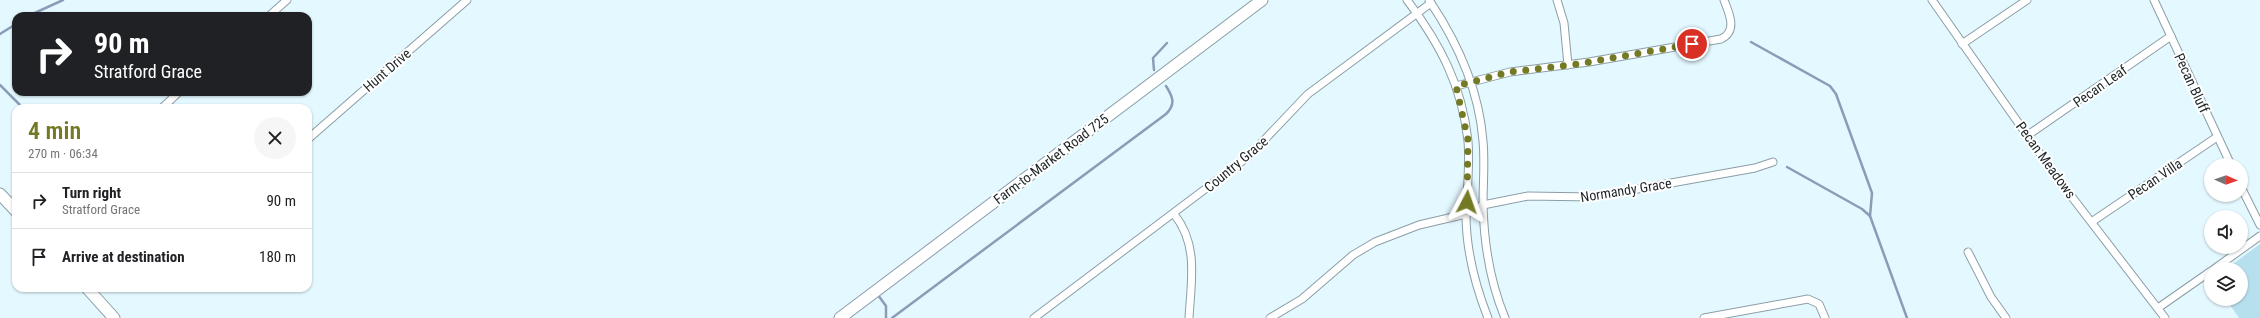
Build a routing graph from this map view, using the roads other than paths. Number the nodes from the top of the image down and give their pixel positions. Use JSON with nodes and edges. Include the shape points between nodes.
{"nodes":[{"id":1,"x":287,"y":0,"type":"edge"},
{"id":2,"x":467,"y":0,"type":"edge"},
{"id":3,"x":1262,"y":0,"type":"edge"},
{"id":4,"x":1407,"y":0,"type":"edge"},
{"id":5,"x":1557,"y":0,"type":"edge"},
{"id":6,"x":1724,"y":0,"type":"edge"},
{"id":7,"x":1932,"y":0,"type":"edge"},
{"id":8,"x":2027,"y":0,"type":"edge"},
{"id":9,"x":2154,"y":0,"type":"edge"},
{"id":10,"x":1430,"y":2,"type":"edge"},
{"id":11,"x":274,"y":12,"type":"edge"},
{"id":12,"x":1417,"y":14,"type":"junction"},
{"id":13,"x":2171,"y":36,"type":"junction"},
{"id":14,"x":1962,"y":44,"type":"junction"},
{"id":15,"x":1568,"y":65,"type":"junction"},
{"id":16,"x":1471,"y":81,"type":"junction"},
{"id":17,"x":1456,"y":86,"type":"junction"},
{"id":18,"x":176,"y":96,"type":"edge"},
{"id":19,"x":166,"y":104,"type":"edge"},
{"id":20,"x":312,"y":136,"type":"edge"},
{"id":21,"x":2028,"y":136,"type":"junction"},
{"id":22,"x":2217,"y":137,"type":"junction"},
{"id":23,"x":2228,"y":158,"type":"edge"},
{"id":24,"x":1773,"y":162,"type":"dead end"},
{"id":25,"x":0,"y":194,"type":"edge"},
{"id":26,"x":2248,"y":201,"type":"edge"},
{"id":27,"x":1483,"y":205,"type":"junction"},
{"id":28,"x":12,"y":207,"type":"edge"},
{"id":29,"x":1174,"y":214,"type":"junction"},
{"id":30,"x":1466,"y":214,"type":"junction"},
{"id":31,"x":2093,"y":221,"type":"junction"},
{"id":32,"x":2260,"y":225,"type":"edge"},
{"id":33,"x":2260,"y":236,"type":"edge"},
{"id":34,"x":1968,"y":252,"type":"dead end"},
{"id":35,"x":2224,"y":262,"type":"edge"},
{"id":36,"x":2204,"y":276,"type":"edge"},
{"id":37,"x":91,"y":292,"type":"edge"},
{"id":38,"x":2158,"y":308,"type":"junction"},
{"id":39,"x":114,"y":318,"type":"edge"},
{"id":40,"x":840,"y":318,"type":"edge"},
{"id":41,"x":1034,"y":318,"type":"edge"},
{"id":42,"x":1189,"y":318,"type":"edge"},
{"id":43,"x":1270,"y":318,"type":"edge"},
{"id":44,"x":1488,"y":318,"type":"edge"},
{"id":45,"x":1505,"y":318,"type":"edge"},
{"id":46,"x":1704,"y":318,"type":"edge"},
{"id":47,"x":1825,"y":318,"type":"edge"},
{"id":48,"x":2006,"y":318,"type":"edge"},
{"id":49,"x":2165,"y":318,"type":"edge"}],
"edges":[{"from":1,"to":11,"type":"street"},
{"from":2,"to":20,"type":"street","name":"Hunt Drive"},
{"from":3,"to":40,"type":"street","name":"Farm-to-Market Road 725"},
{"from":4,"to":12,"type":"street"},
{"from":5,"to":15,"type":"street","via":[[1564,23]]},
{"from":6,"to":15,"type":"street","via":[[1732,24],[1730,31],[1721,39]]},
{"from":7,"to":14,"type":"street","name":"Pecan Meadows"},
{"from":8,"to":14,"type":"street"},
{"from":9,"to":13,"type":"street","name":"Pecan Bluff"},
{"from":10,"to":12,"type":"street","name":"Country Grace"},
{"from":10,"to":16,"type":"street","via":[[1456,44]]},
{"from":12,"to":17,"type":"street","via":[[1442,51]]},
{"from":12,"to":29,"type":"street","name":"Country Grace","via":[[1308,94],[1258,148]]},
{"from":13,"to":21,"type":"street","name":"Pecan Leaf"},
{"from":13,"to":22,"type":"street","name":"Pecan Bluff"},
{"from":14,"to":21,"type":"street","name":"Pecan Meadows"},
{"from":15,"to":16,"type":"street","via":[[1510,72]]},
{"from":16,"to":17,"type":"street"},
{"from":16,"to":27,"type":"street","via":[[1483,141]]},
{"from":17,"to":30,"type":"street","via":[[1468,140]]},
{"from":18,"to":19,"type":"street"},
{"from":21,"to":31,"type":"street","name":"Pecan Meadows","via":[[2055,175]]},
{"from":22,"to":23,"type":"street","name":"Pecan Bluff"},
{"from":22,"to":31,"type":"street","name":"Pecan Villa"},
{"from":24,"to":27,"type":"street","name":"Normandy Grace","via":[[1755,168],[1593,197],[1528,196]]},
{"from":25,"to":28,"type":"street"},
{"from":26,"to":32,"type":"street"},
{"from":27,"to":30,"type":"street","name":"Normandy Grace"},
{"from":27,"to":45,"type":"street","via":[[1490,268]]},
{"from":29,"to":41,"type":"street","name":"Country Grace"},
{"from":29,"to":42,"type":"street","via":[[1187,233],[1190,248],[1192,275]]},
{"from":30,"to":43,"type":"street","name":"Normandy Grace","via":[[1407,229],[1363,248],[1302,299]]},
{"from":30,"to":44,"type":"street","via":[[1471,261]]},
{"from":31,"to":38,"type":"street","name":"Pecan Meadows"},
{"from":33,"to":35,"type":"street"},
{"from":34,"to":48,"type":"street","via":[[1991,297]]},
{"from":36,"to":38,"type":"street"},
{"from":37,"to":39,"type":"street"},
{"from":38,"to":49,"type":"street","name":"Pecan Meadows"},
{"from":46,"to":47,"type":"street","via":[[1803,300],[1815,302],[1822,308]]}]}
